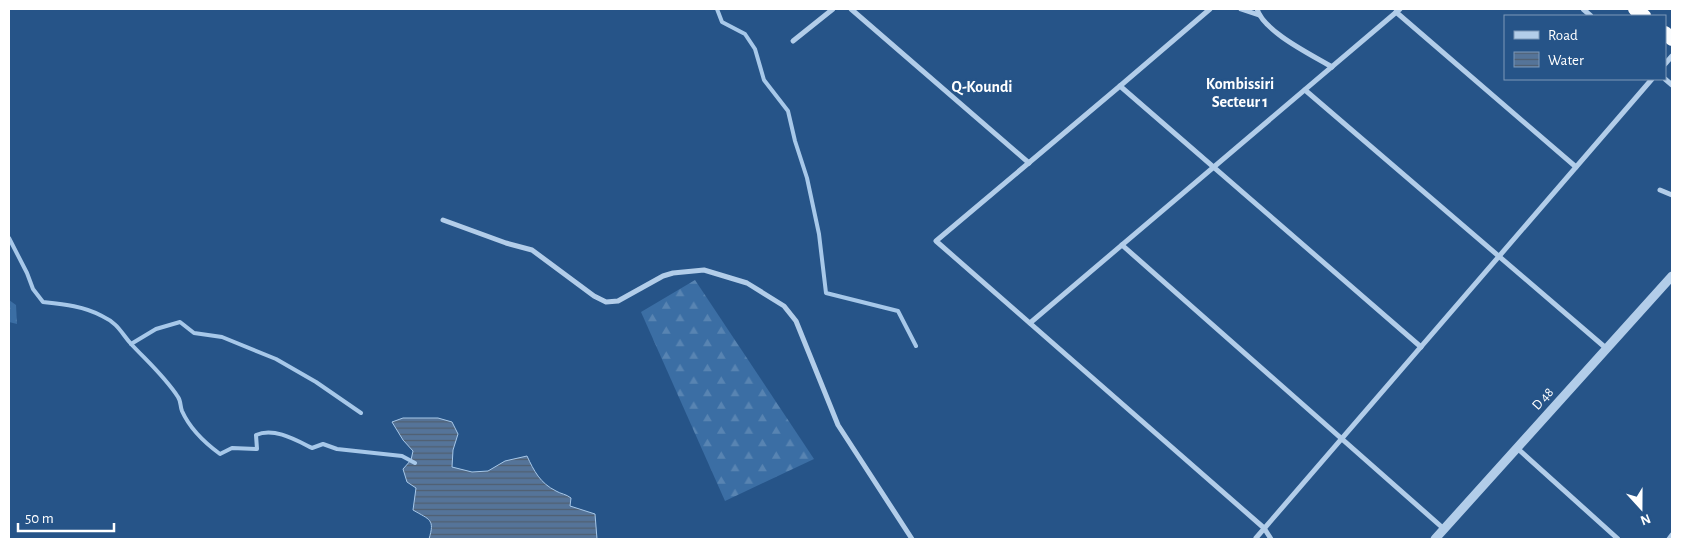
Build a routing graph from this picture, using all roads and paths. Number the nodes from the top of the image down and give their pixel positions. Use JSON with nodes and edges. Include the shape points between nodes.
{"nodes":[{"id":1,"x":833,"y":9,"type":"edge"},
{"id":2,"x":850,"y":9,"type":"edge"},
{"id":3,"x":1210,"y":9,"type":"edge"},
{"id":4,"x":1241,"y":9,"type":"edge"},
{"id":5,"x":1257,"y":9,"type":"edge"},
{"id":6,"x":1398,"y":10,"type":"edge"},
{"id":7,"x":1259,"y":15,"type":"junction"},
{"id":8,"x":794,"y":41,"type":"dead end"},
{"id":9,"x":1332,"y":66,"type":"junction"},
{"id":10,"x":1651,"y":80,"type":"edge"},
{"id":11,"x":1120,"y":86,"type":"junction"},
{"id":12,"x":1304,"y":90,"type":"junction"},
{"id":13,"x":1029,"y":163,"type":"junction"},
{"id":14,"x":1214,"y":167,"type":"junction"},
{"id":15,"x":1576,"y":167,"type":"junction"},
{"id":16,"x":1660,"y":190,"type":"dead end"},
{"id":17,"x":1672,"y":195,"type":"edge"},
{"id":18,"x":443,"y":220,"type":"dead end"},
{"id":19,"x":1122,"y":245,"type":"junction"},
{"id":20,"x":1499,"y":256,"type":"junction"},
{"id":21,"x":1672,"y":276,"type":"edge"},
{"id":22,"x":1030,"y":323,"type":"junction"},
{"id":23,"x":1421,"y":347,"type":"junction"},
{"id":24,"x":1607,"y":349,"type":"junction"},
{"id":25,"x":1342,"y":438,"type":"junction"},
{"id":26,"x":1517,"y":448,"type":"junction"},
{"id":27,"x":1264,"y":528,"type":"junction"},
{"id":28,"x":1444,"y":528,"type":"junction"},
{"id":29,"x":1672,"y":536,"type":"edge"},
{"id":30,"x":1256,"y":538,"type":"dead end"},
{"id":31,"x":912,"y":539,"type":"edge"},
{"id":32,"x":1271,"y":539,"type":"edge"},
{"id":33,"x":1435,"y":539,"type":"edge"},
{"id":34,"x":1618,"y":539,"type":"edge"},
{"id":35,"x":1669,"y":539,"type":"edge"}],
"edges":[{"from":1,"to":8,"type":"street"},
{"from":2,"to":13,"type":"street"},
{"from":3,"to":11,"type":"street"},
{"from":4,"to":7,"type":"street"},
{"from":5,"to":7,"type":"street"},
{"from":6,"to":9,"type":"street"},
{"from":6,"to":15,"type":"street"},
{"from":7,"to":9,"type":"street","via":[[1296,47]]},
{"from":9,"to":12,"type":"street"},
{"from":10,"to":15,"type":"street"},
{"from":11,"to":13,"type":"street"},
{"from":11,"to":14,"type":"street"},
{"from":12,"to":14,"type":"street"},
{"from":12,"to":20,"type":"street"},
{"from":13,"to":22,"type":"street","via":[[936,241]]},
{"from":14,"to":19,"type":"street"},
{"from":14,"to":23,"type":"street"},
{"from":15,"to":20,"type":"street"},
{"from":16,"to":17,"type":"street"},
{"from":18,"to":31,"type":"street","via":[[532,250],[606,302],[618,301],[668,274],[704,270],[747,283],[784,306],[796,321],[838,425]]},
{"from":19,"to":22,"type":"street"},
{"from":19,"to":25,"type":"street"},
{"from":20,"to":23,"type":"street"},
{"from":20,"to":24,"type":"street"},
{"from":21,"to":24,"type":"street","name":"D 48"},
{"from":22,"to":27,"type":"street"},
{"from":23,"to":25,"type":"street"},
{"from":24,"to":26,"type":"street","name":"D 48"},
{"from":25,"to":27,"type":"street"},
{"from":25,"to":28,"type":"street"},
{"from":26,"to":28,"type":"street","name":"D 48"},
{"from":26,"to":34,"type":"street"},
{"from":27,"to":30,"type":"street"},
{"from":27,"to":32,"type":"street"},
{"from":28,"to":33,"type":"street","name":"D 48"},
{"from":29,"to":35,"type":"street"}]}
